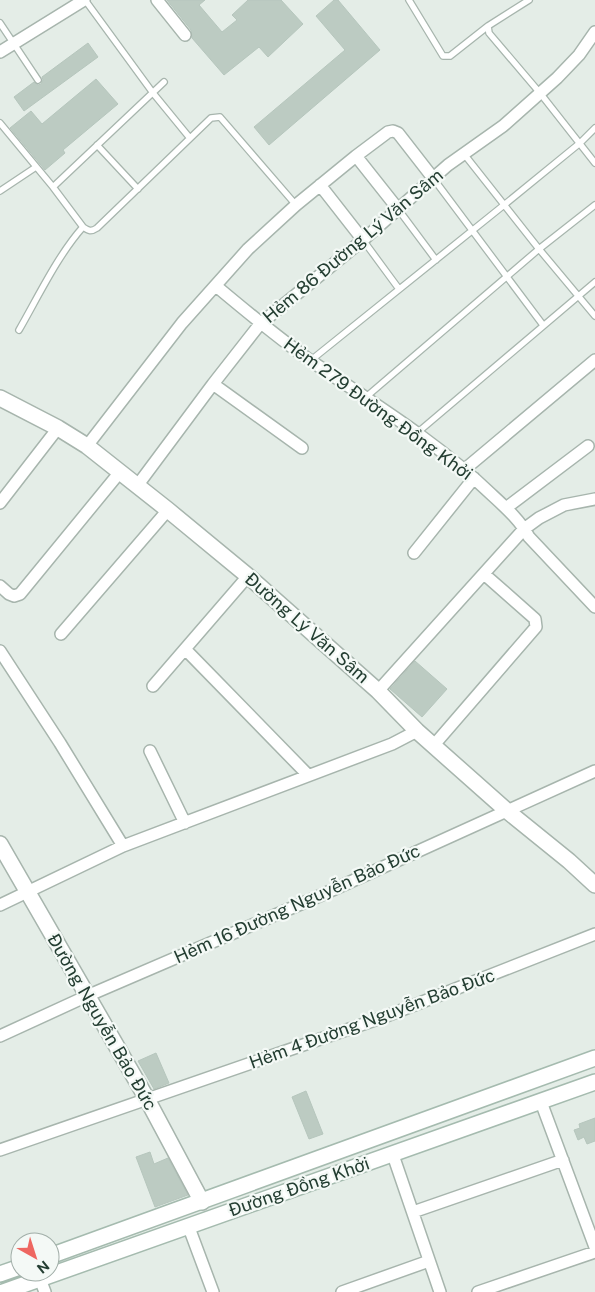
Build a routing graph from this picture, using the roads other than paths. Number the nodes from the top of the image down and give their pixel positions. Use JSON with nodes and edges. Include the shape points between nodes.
{"nodes":[{"id":1,"x":84,"y":0,"type":"edge"},
{"id":2,"x":157,"y":0,"type":"edge"},
{"id":3,"x":409,"y":0,"type":"edge"},
{"id":4,"x":529,"y":0,"type":"edge"},
{"id":5,"x":0,"y":23,"type":"edge"},
{"id":6,"x":488,"y":26,"type":"junction"},
{"id":7,"x":595,"y":32,"type":"edge"},
{"id":8,"x":185,"y":35,"type":"dead end"},
{"id":9,"x":14,"y":44,"type":"junction"},
{"id":10,"x":0,"y":52,"type":"edge"},
{"id":11,"x":38,"y":80,"type":"dead end"},
{"id":12,"x":164,"y":82,"type":"dead end"},
{"id":13,"x":153,"y":93,"type":"junction"},
{"id":14,"x":540,"y":93,"type":"junction"},
{"id":15,"x":0,"y":123,"type":"edge"},
{"id":16,"x":595,"y":128,"type":"edge"},
{"id":17,"x":189,"y":138,"type":"junction"},
{"id":18,"x":580,"y":143,"type":"junction"},
{"id":19,"x":97,"y":145,"type":"junction"},
{"id":20,"x":464,"y":154,"type":"junction"},
{"id":21,"x":356,"y":156,"type":"junction"},
{"id":22,"x":595,"y":162,"type":"edge"},
{"id":23,"x":36,"y":167,"type":"junction"},
{"id":24,"x":433,"y":178,"type":"junction"},
{"id":25,"x":320,"y":185,"type":"junction"},
{"id":26,"x":53,"y":187,"type":"junction"},
{"id":27,"x":138,"y":188,"type":"junction"},
{"id":28,"x":0,"y":192,"type":"edge"},
{"id":29,"x":296,"y":205,"type":"junction"},
{"id":30,"x":504,"y":205,"type":"junction"},
{"id":31,"x":595,"y":205,"type":"edge"},
{"id":32,"x":398,"y":209,"type":"junction"},
{"id":33,"x":83,"y":227,"type":"junction"},
{"id":34,"x":472,"y":231,"type":"junction"},
{"id":35,"x":363,"y":240,"type":"junction"},
{"id":36,"x":539,"y":249,"type":"junction"},
{"id":37,"x":436,"y":260,"type":"junction"},
{"id":38,"x":506,"y":277,"type":"junction"},
{"id":39,"x":595,"y":282,"type":"edge"},
{"id":40,"x":216,"y":286,"type":"junction"},
{"id":41,"x":399,"y":289,"type":"junction"},
{"id":42,"x":578,"y":296,"type":"junction"},
{"id":43,"x":595,"y":316,"type":"edge"},
{"id":44,"x":260,"y":324,"type":"junction"},
{"id":45,"x":543,"y":325,"type":"junction"},
{"id":46,"x":20,"y":330,"type":"dead end"},
{"id":47,"x":595,"y":360,"type":"edge"},
{"id":48,"x":310,"y":361,"type":"junction"},
{"id":49,"x":213,"y":384,"type":"junction"},
{"id":50,"x":0,"y":398,"type":"edge"},
{"id":51,"x":366,"y":398,"type":"junction"},
{"id":52,"x":58,"y":428,"type":"junction"},
{"id":53,"x":417,"y":433,"type":"junction"},
{"id":54,"x":87,"y":446,"type":"junction"},
{"id":55,"x":588,"y":446,"type":"dead end"},
{"id":56,"x":302,"y":448,"type":"dead end"},
{"id":57,"x":465,"y":469,"type":"junction"},
{"id":58,"x":120,"y":472,"type":"junction"},
{"id":59,"x":474,"y":478,"type":"junction"},
{"id":60,"x":137,"y":486,"type":"junction"},
{"id":61,"x":595,"y":499,"type":"edge"},
{"id":62,"x":0,"y":503,"type":"edge"},
{"id":63,"x":506,"y":508,"type":"junction"},
{"id":64,"x":168,"y":510,"type":"junction"},
{"id":65,"x":524,"y":529,"type":"junction"},
{"id":66,"x":414,"y":553,"type":"dead end"},
{"id":67,"x":484,"y":574,"type":"junction"},
{"id":68,"x":248,"y":576,"type":"junction"},
{"id":69,"x":0,"y":586,"type":"edge"},
{"id":70,"x":592,"y":600,"type":"edge"},
{"id":71,"x":61,"y":634,"type":"dead end"},
{"id":72,"x":185,"y":649,"type":"junction"},
{"id":73,"x":0,"y":651,"type":"edge"},
{"id":74,"x":153,"y":686,"type":"dead end"},
{"id":75,"x":378,"y":691,"type":"junction"},
{"id":76,"x":417,"y":731,"type":"junction"},
{"id":77,"x":434,"y":745,"type":"junction"},
{"id":78,"x":150,"y":752,"type":"dead end"},
{"id":79,"x":595,"y":771,"type":"edge"},
{"id":80,"x":308,"y":775,"type":"junction"},
{"id":81,"x":506,"y":810,"type":"junction"},
{"id":82,"x":185,"y":823,"type":"junction"},
{"id":83,"x":0,"y":844,"type":"edge"},
{"id":84,"x":122,"y":846,"type":"junction"},
{"id":85,"x":595,"y":885,"type":"edge"},
{"id":86,"x":27,"y":891,"type":"junction"},
{"id":87,"x":0,"y":905,"type":"edge"},
{"id":88,"x":595,"y":934,"type":"edge"},
{"id":89,"x":87,"y":996,"type":"junction"},
{"id":90,"x":0,"y":1036,"type":"edge"},
{"id":91,"x":595,"y":1058,"type":"edge"},
{"id":92,"x":595,"y":1082,"type":"edge"},
{"id":93,"x":147,"y":1099,"type":"junction"},
{"id":94,"x":541,"y":1102,"type":"junction"},
{"id":95,"x":0,"y":1150,"type":"edge"},
{"id":96,"x":393,"y":1155,"type":"junction"},
{"id":97,"x":563,"y":1160,"type":"junction"},
{"id":98,"x":202,"y":1202,"type":"junction"},
{"id":99,"x":413,"y":1212,"type":"junction"},
{"id":100,"x":210,"y":1218,"type":"junction"},
{"id":101,"x":188,"y":1225,"type":"junction"},
{"id":102,"x":595,"y":1247,"type":"edge"},
{"id":103,"x":60,"y":1252,"type":"edge"},
{"id":104,"x":595,"y":1252,"type":"edge"},
{"id":105,"x":429,"y":1261,"type":"junction"},
{"id":106,"x":42,"y":1285,"type":"edge"},
{"id":107,"x":3,"y":1292,"type":"edge"},
{"id":108,"x":213,"y":1292,"type":"edge"},
{"id":109,"x":342,"y":1292,"type":"edge"},
{"id":110,"x":440,"y":1292,"type":"edge"},
{"id":111,"x":478,"y":1292,"type":"edge"}],
"edges":[{"from":1,"to":9,"type":"street"},
{"from":1,"to":13,"type":"lane"},
{"from":2,"to":8,"type":"street"},
{"from":3,"to":6,"type":"lane","via":[[442,56],[450,56]]},
{"from":4,"to":6,"type":"lane"},
{"from":5,"to":9,"type":"lane"},
{"from":6,"to":14,"type":"lane","via":[[488,33]]},
{"from":7,"to":14,"type":"street","name":"Hẻm 86 Đường Lý Văn Sâm","via":[[579,55]]},
{"from":9,"to":10,"type":"street"},
{"from":9,"to":11,"type":"lane"},
{"from":12,"to":13,"type":"lane"},
{"from":13,"to":17,"type":"lane"},
{"from":13,"to":19,"type":"lane"},
{"from":14,"to":18,"type":"lane"},
{"from":14,"to":20,"type":"street","name":"Hẻm 86 Đường Lý Văn Sâm","via":[[503,126]]},
{"from":15,"to":23,"type":"lane"},
{"from":16,"to":18,"type":"lane"},
{"from":17,"to":27,"type":"lane"},
{"from":17,"to":29,"type":"lane","via":[[211,118],[220,117]]},
{"from":18,"to":22,"type":"lane"},
{"from":18,"to":30,"type":"lane"},
{"from":19,"to":26,"type":"lane"},
{"from":19,"to":27,"type":"lane"},
{"from":20,"to":24,"type":"street","name":"Hẻm 86 Đường Lý Văn Sâm"},
{"from":20,"to":30,"type":"lane"},
{"from":21,"to":24,"type":"street","via":[[393,131],[398,133]]},
{"from":21,"to":25,"type":"street"},
{"from":21,"to":32,"type":"street"},
{"from":23,"to":26,"type":"lane"},
{"from":23,"to":28,"type":"lane"},
{"from":24,"to":32,"type":"street","name":"Hẻm 86 Đường Lý Văn Sâm"},
{"from":24,"to":34,"type":"lane"},
{"from":25,"to":29,"type":"street"},
{"from":25,"to":35,"type":"street"},
{"from":26,"to":33,"type":"lane"},
{"from":27,"to":33,"type":"lane","via":[[93,231]]},
{"from":29,"to":40,"type":"street","via":[[248,249]]},
{"from":30,"to":34,"type":"lane"},
{"from":30,"to":36,"type":"lane"},
{"from":31,"to":36,"type":"lane"},
{"from":32,"to":35,"type":"street","name":"Hẻm 86 Đường Lý Văn Sâm"},
{"from":32,"to":37,"type":"lane"},
{"from":33,"to":46,"type":"lane"},
{"from":34,"to":37,"type":"lane"},
{"from":34,"to":38,"type":"lane"},
{"from":35,"to":41,"type":"lane"},
{"from":35,"to":44,"type":"street","name":"Hẻm 86 Đường Lý Văn Sâm"},
{"from":36,"to":38,"type":"lane"},
{"from":36,"to":42,"type":"lane"},
{"from":37,"to":41,"type":"lane"},
{"from":38,"to":45,"type":"lane"},
{"from":38,"to":51,"type":"lane"},
{"from":39,"to":42,"type":"lane"},
{"from":40,"to":44,"type":"street","name":"Hẻm 279 Đường Đồng Khởi"},
{"from":40,"to":54,"type":"street","via":[[182,323]]},
{"from":41,"to":48,"type":"lane"},
{"from":42,"to":43,"type":"lane"},
{"from":42,"to":45,"type":"lane"},
{"from":44,"to":48,"type":"street","name":"Hẻm 279 Đường Đồng Khởi"},
{"from":44,"to":49,"type":"street","name":"Hẻm 86 Đường Lý Văn Sâm"},
{"from":45,"to":53,"type":"lane"},
{"from":47,"to":57,"type":"street"},
{"from":48,"to":51,"type":"street","name":"Hẻm 279 Đường Đồng Khởi"},
{"from":49,"to":56,"type":"street"},
{"from":49,"to":60,"type":"street","name":"Hẻm 86 Đường Lý Văn Sâm"},
{"from":50,"to":52,"type":"main road","name":"Đường Lý Văn Sâm"},
{"from":51,"to":53,"type":"street","name":"Hẻm 279 Đường Đồng Khởi"},
{"from":52,"to":54,"type":"main road","name":"Đường Lý Văn Sâm"},
{"from":52,"to":62,"type":"street"},
{"from":53,"to":57,"type":"street","name":"Hẻm 279 Đường Đồng Khởi"},
{"from":54,"to":58,"type":"main road","name":"Đường Lý Văn Sâm"},
{"from":55,"to":63,"type":"street"},
{"from":57,"to":59,"type":"street","name":"Hẻm 279 Đường Đồng Khởi"},
{"from":58,"to":60,"type":"main road","name":"Đường Lý Văn Sâm"},
{"from":58,"to":69,"type":"street","via":[[20,594],[14,596]]},
{"from":59,"to":63,"type":"street","name":"Hẻm 279 Đường Đồng Khởi"},
{"from":59,"to":66,"type":"street"},
{"from":60,"to":64,"type":"main road","name":"Đường Lý Văn Sâm"},
{"from":61,"to":65,"type":"street","via":[[564,505]]},
{"from":63,"to":65,"type":"street","name":"Hẻm 279 Đường Đồng Khởi"},
{"from":64,"to":68,"type":"main road","name":"Đường Lý Văn Sâm"},
{"from":64,"to":71,"type":"street"},
{"from":65,"to":67,"type":"street"},
{"from":65,"to":70,"type":"street","name":"Hẻm 279 Đường Đồng Khởi"},
{"from":67,"to":75,"type":"street"},
{"from":67,"to":77,"type":"street","via":[[535,619],[536,627]]},
{"from":68,"to":72,"type":"street"},
{"from":68,"to":75,"type":"main road","name":"Đường Lý Văn Sâm"},
{"from":72,"to":74,"type":"street"},
{"from":72,"to":80,"type":"street"},
{"from":73,"to":84,"type":"street"},
{"from":75,"to":76,"type":"main road","name":"Đường Lý Văn Sâm"},
{"from":76,"to":77,"type":"main road","name":"Đường Lý Văn Sâm"},
{"from":76,"to":80,"type":"street","via":[[392,744]]},
{"from":77,"to":81,"type":"main road","name":"Đường Lý Văn Sâm"},
{"from":78,"to":82,"type":"street"},
{"from":79,"to":81,"type":"street","name":"Hẻm 16 Đường Nguyễn Bảo Đức"},
{"from":80,"to":82,"type":"street"},
{"from":81,"to":85,"type":"main road","name":"Đường Lý Văn Sâm"},
{"from":81,"to":89,"type":"street","name":"Hẻm 16 Đường Nguyễn Bảo Đức","via":[[317,897]]},
{"from":82,"to":84,"type":"street"},
{"from":83,"to":86,"type":"main road","name":"Đường Nguyễn Bảo Đức"},
{"from":84,"to":86,"type":"street"},
{"from":86,"to":87,"type":"street"},
{"from":86,"to":89,"type":"main road","name":"Đường Nguyễn Bảo Đức"},
{"from":88,"to":93,"type":"street","name":"Hẻm 4 Đường Nguyễn Bảo Đức","via":[[384,1017]]},
{"from":89,"to":90,"type":"street","name":"Hẻm 16 Đường Nguyễn Bảo Đức"},
{"from":89,"to":93,"type":"main road","name":"Đường Nguyễn Bảo Đức"},
{"from":91,"to":98,"type":"main road","name":"Đường Đồng Khởi"},
{"from":92,"to":94,"type":"main road","name":"Đường Đồng Khởi"},
{"from":93,"to":95,"type":"street","name":"Hẻm 4 Đường Nguyễn Bảo Đức"},
{"from":93,"to":98,"type":"main road","name":"Đường Nguyễn Bảo Đức"},
{"from":94,"to":96,"type":"main road","name":"Đường Đồng Khởi"},
{"from":94,"to":97,"type":"street"},
{"from":96,"to":99,"type":"street"},
{"from":96,"to":100,"type":"main road","name":"Đường Đồng Khởi"},
{"from":97,"to":99,"type":"street"},
{"from":97,"to":102,"type":"street"},
{"from":98,"to":100,"type":"main road","name":"Đường Nguyễn Bảo Đức"},
{"from":98,"to":103,"type":"main road","name":"Đường Đồng Khởi"},
{"from":99,"to":105,"type":"street"},
{"from":100,"to":101,"type":"main road","name":"Đường Đồng Khởi"},
{"from":101,"to":106,"type":"main road","name":"Đường Đồng Khởi"},
{"from":101,"to":108,"type":"street"},
{"from":104,"to":111,"type":"street"},
{"from":105,"to":109,"type":"street"},
{"from":105,"to":110,"type":"street"},
{"from":106,"to":107,"type":"main road","name":"Đường Đồng Khởi"}]}
